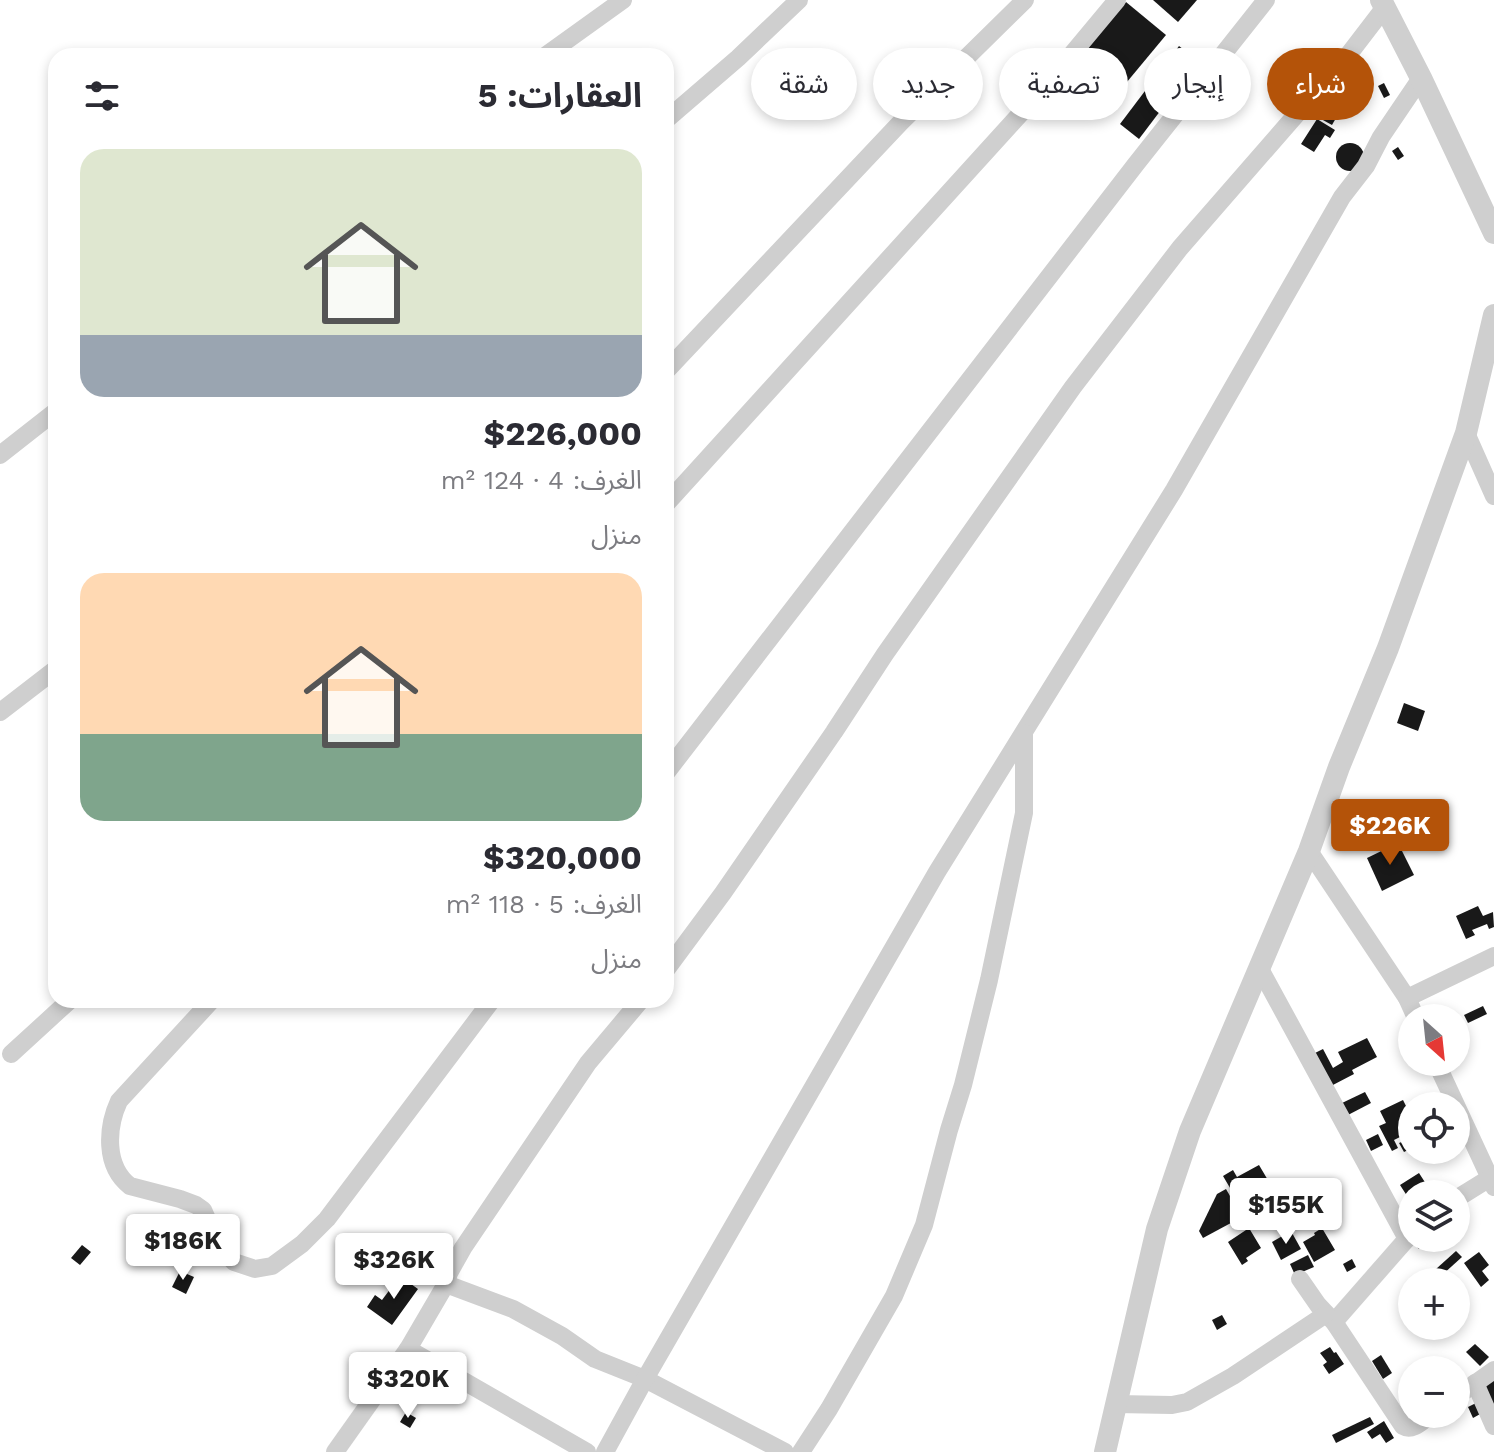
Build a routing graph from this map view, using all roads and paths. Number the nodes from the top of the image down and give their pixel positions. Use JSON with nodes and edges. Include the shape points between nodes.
{"nodes":[{"id":1,"x":623,"y":0,"type":"edge"},
{"id":2,"x":799,"y":0,"type":"edge"},
{"id":3,"x":1025,"y":0,"type":"edge"},
{"id":4,"x":1117,"y":0,"type":"edge"},
{"id":5,"x":1266,"y":0,"type":"edge"},
{"id":6,"x":1383,"y":4,"type":"edge"},
{"id":7,"x":556,"y":48,"type":"edge"},
{"id":8,"x":1421,"y":78,"type":"junction"},
{"id":9,"x":674,"y":113,"type":"edge"},
{"id":10,"x":1494,"y":233,"type":"edge"},
{"id":11,"x":1494,"y":315,"type":"edge"},
{"id":12,"x":674,"y":363,"type":"edge"},
{"id":13,"x":48,"y":417,"type":"edge"},
{"id":14,"x":1466,"y":433,"type":"junction"},
{"id":15,"x":0,"y":455,"type":"edge"},
{"id":16,"x":674,"y":495,"type":"edge"},
{"id":17,"x":1494,"y":496,"type":"edge"},
{"id":18,"x":48,"y":675,"type":"edge"},
{"id":19,"x":0,"y":712,"type":"edge"},
{"id":20,"x":1024,"y":733,"type":"junction"},
{"id":21,"x":674,"y":763,"type":"edge"},
{"id":22,"x":1309,"y":851,"type":"junction"},
{"id":23,"x":1494,"y":956,"type":"edge"},
{"id":24,"x":674,"y":959,"type":"edge"},
{"id":25,"x":1259,"y":967,"type":"junction"},
{"id":26,"x":1407,"y":998,"type":"junction"},
{"id":27,"x":1410,"y":1004,"type":"edge"},
{"id":28,"x":61,"y":1008,"type":"edge"},
{"id":29,"x":205,"y":1008,"type":"edge"},
{"id":30,"x":486,"y":1008,"type":"edge"},
{"id":31,"x":634,"y":1008,"type":"edge"},
{"id":32,"x":11,"y":1054,"type":"dead end"},
{"id":33,"x":1442,"y":1076,"type":"edge"},
{"id":34,"x":1492,"y":1183,"type":"edge"},
{"id":35,"x":1470,"y":1193,"type":"edge"},
{"id":36,"x":1398,"y":1216,"type":"edge"},
{"id":37,"x":1398,"y":1247,"type":"edge"},
{"id":38,"x":1300,"y":1279,"type":"dead end"},
{"id":39,"x":446,"y":1284,"type":"junction"},
{"id":40,"x":1330,"y":1318,"type":"junction"},
{"id":41,"x":408,"y":1349,"type":"junction"},
{"id":42,"x":1494,"y":1370,"type":"edge"},
{"id":43,"x":645,"y":1379,"type":"junction"},
{"id":44,"x":1475,"y":1383,"type":"junction"},
{"id":45,"x":1470,"y":1387,"type":"edge"},
{"id":46,"x":1116,"y":1404,"type":"junction"},
{"id":47,"x":1398,"y":1419,"type":"edge"},
{"id":48,"x":1494,"y":1426,"type":"edge"},
{"id":49,"x":335,"y":1452,"type":"edge"},
{"id":50,"x":587,"y":1452,"type":"edge"},
{"id":51,"x":605,"y":1452,"type":"edge"},
{"id":52,"x":785,"y":1452,"type":"edge"},
{"id":53,"x":801,"y":1452,"type":"edge"},
{"id":54,"x":1105,"y":1452,"type":"edge"}],
"edges":[{"from":1,"to":7,"type":"street"},
{"from":2,"to":9,"type":"street"},
{"from":3,"to":12,"type":"street","via":[[901,122]]},
{"from":4,"to":16,"type":"street","via":[[1042,90]]},
{"from":5,"to":21,"type":"street"},
{"from":6,"to":8,"type":"street"},
{"from":6,"to":24,"type":"street","via":[[1349,54],[1180,248],[1073,387]]},
{"from":8,"to":10,"type":"street"},
{"from":8,"to":20,"type":"street","via":[[1342,197],[1174,490]]},
{"from":11,"to":14,"type":"street"},
{"from":13,"to":15,"type":"street"},
{"from":14,"to":17,"type":"street"},
{"from":14,"to":22,"type":"street"},
{"from":18,"to":19,"type":"street"},
{"from":20,"to":43,"type":"street","via":[[937,872]]},
{"from":20,"to":53,"type":"street","via":[[1024,813],[986,994],[924,1225],[894,1296]]},
{"from":22,"to":25,"type":"street"},
{"from":22,"to":26,"type":"street"},
{"from":23,"to":26,"type":"street"},
{"from":25,"to":36,"type":"street"},
{"from":25,"to":46,"type":"street","via":[[1190,1131],[1157,1229]]},
{"from":26,"to":27,"type":"street"},
{"from":28,"to":32,"type":"street"},
{"from":29,"to":30,"type":"street","via":[[119,1101],[109,1138],[124,1182],[196,1205],[234,1262],[255,1269],[272,1266],[327,1219]]},
{"from":31,"to":39,"type":"street","via":[[588,1063],[463,1248]]},
{"from":33,"to":34,"type":"street"},
{"from":34,"to":35,"type":"street"},
{"from":37,"to":40,"type":"street"},
{"from":38,"to":40,"type":"street"},
{"from":39,"to":41,"type":"street"},
{"from":39,"to":43,"type":"street","via":[[513,1309],[595,1359]]},
{"from":40,"to":46,"type":"street","via":[[1187,1402]]},
{"from":40,"to":47,"type":"street"},
{"from":41,"to":49,"type":"street"},
{"from":41,"to":50,"type":"street"},
{"from":42,"to":44,"type":"street"},
{"from":43,"to":51,"type":"street"},
{"from":43,"to":52,"type":"street"},
{"from":44,"to":45,"type":"street"},
{"from":44,"to":48,"type":"street"},
{"from":46,"to":54,"type":"street"}]}
